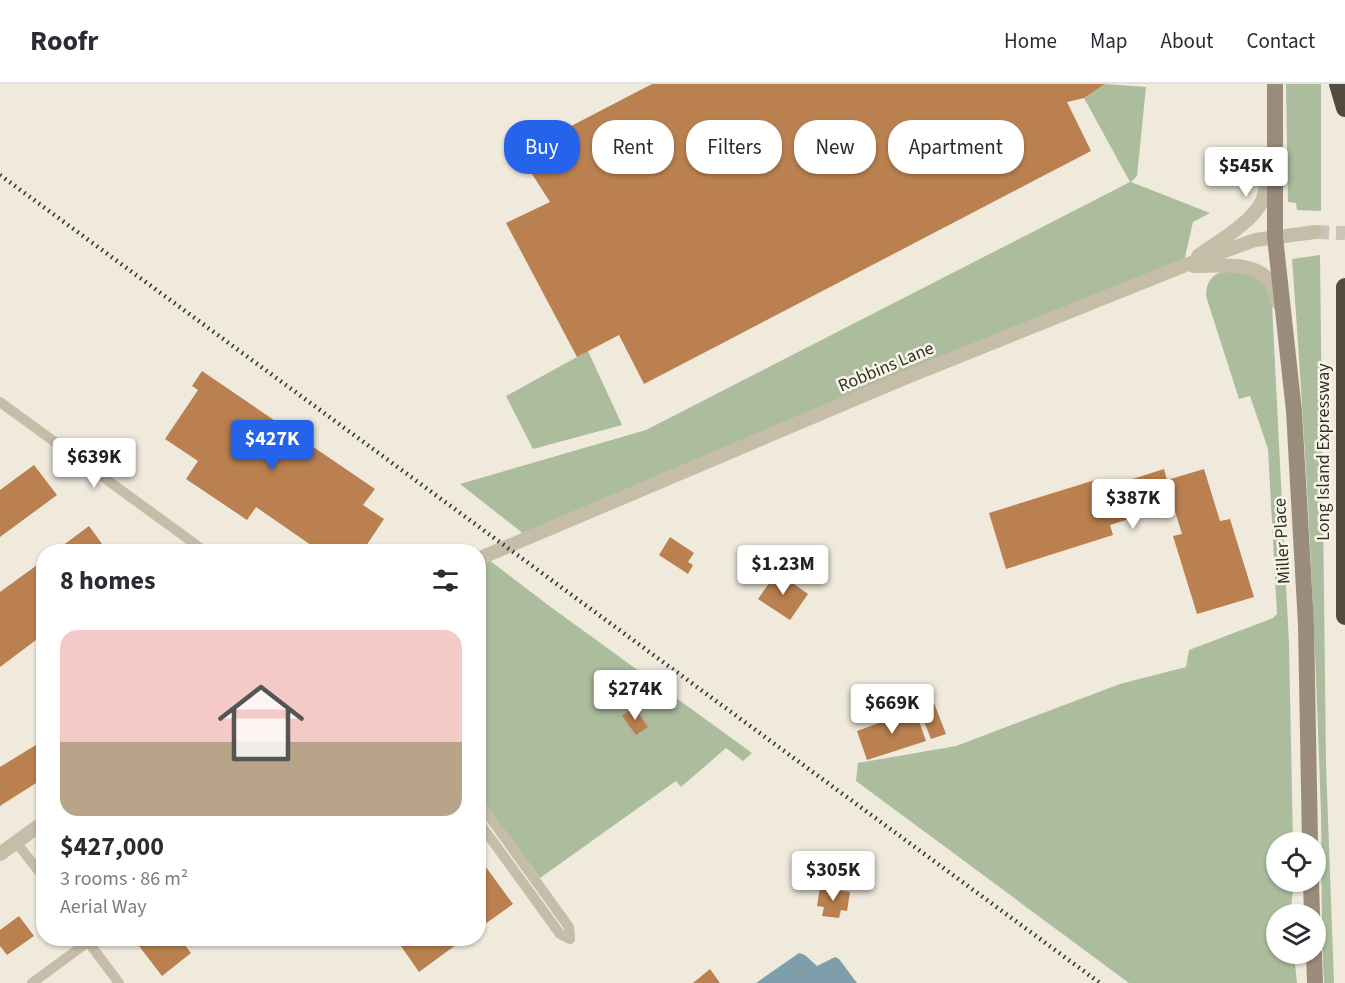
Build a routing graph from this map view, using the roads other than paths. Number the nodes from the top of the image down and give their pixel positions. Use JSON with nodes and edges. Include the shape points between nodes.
{"nodes":[{"id":1,"x":1275,"y":84,"type":"edge"},
{"id":2,"x":1338,"y":84,"type":"edge"},
{"id":3,"x":1345,"y":108,"type":"edge"},
{"id":4,"x":1274,"y":110,"type":"junction"},
{"id":5,"x":1315,"y":232,"type":"tunnel mouth"},
{"id":6,"x":1275,"y":237,"type":"junction"},
{"id":7,"x":1183,"y":266,"type":"junction"},
{"id":8,"x":1345,"y":287,"type":"edge"},
{"id":9,"x":1288,"y":357,"type":"junction"},
{"id":10,"x":0,"y":402,"type":"edge"},
{"id":11,"x":195,"y":544,"type":"edge"},
{"id":12,"x":486,"y":556,"type":"edge"},
{"id":13,"x":1345,"y":616,"type":"edge"},
{"id":14,"x":486,"y":812,"type":"edge"},
{"id":15,"x":36,"y":828,"type":"edge"},
{"id":16,"x":486,"y":831,"type":"edge"},
{"id":17,"x":1310,"y":832,"type":"edge"},
{"id":18,"x":16,"y":842,"type":"junction"},
{"id":19,"x":0,"y":854,"type":"edge"},
{"id":20,"x":36,"y":868,"type":"edge"},
{"id":21,"x":79,"y":946,"type":"edge"},
{"id":22,"x":91,"y":946,"type":"edge"},
{"id":23,"x":1314,"y":964,"type":"edge"},
{"id":24,"x":32,"y":983,"type":"edge"},
{"id":25,"x":118,"y":983,"type":"edge"},
{"id":26,"x":1315,"y":983,"type":"edge"}],
"edges":[{"from":1,"to":4,"type":"main road","name":"Miller Place"},
{"from":2,"to":3,"type":"highway"},
{"from":4,"to":6,"type":"main road","name":"Miller Place"},
{"from":4,"to":7,"type":"street","via":[[1265,189],[1258,209],[1250,219]]},
{"from":5,"to":6,"type":"street","name":"Robbins Lane"},
{"from":6,"to":7,"type":"street","name":"Robbins Lane","via":[[1255,240]]},
{"from":6,"to":9,"type":"main road","name":"Miller Place"},
{"from":7,"to":9,"type":"street","via":[[1258,270],[1268,279],[1278,301]]},
{"from":7,"to":12,"type":"street","name":"Robbins Lane","via":[[902,379]]},
{"from":8,"to":13,"type":"highway","name":"Long Island Expressway"},
{"from":9,"to":17,"type":"main road","name":"Miller Place","via":[[1306,625]]},
{"from":10,"to":11,"type":"street"},
{"from":14,"to":16,"type":"street","via":[[569,927],[570,939],[560,934]]},
{"from":15,"to":18,"type":"street"},
{"from":18,"to":19,"type":"street"},
{"from":18,"to":20,"type":"street"},
{"from":21,"to":24,"type":"street"},
{"from":22,"to":25,"type":"street"},
{"from":23,"to":26,"type":"main road"}]}
